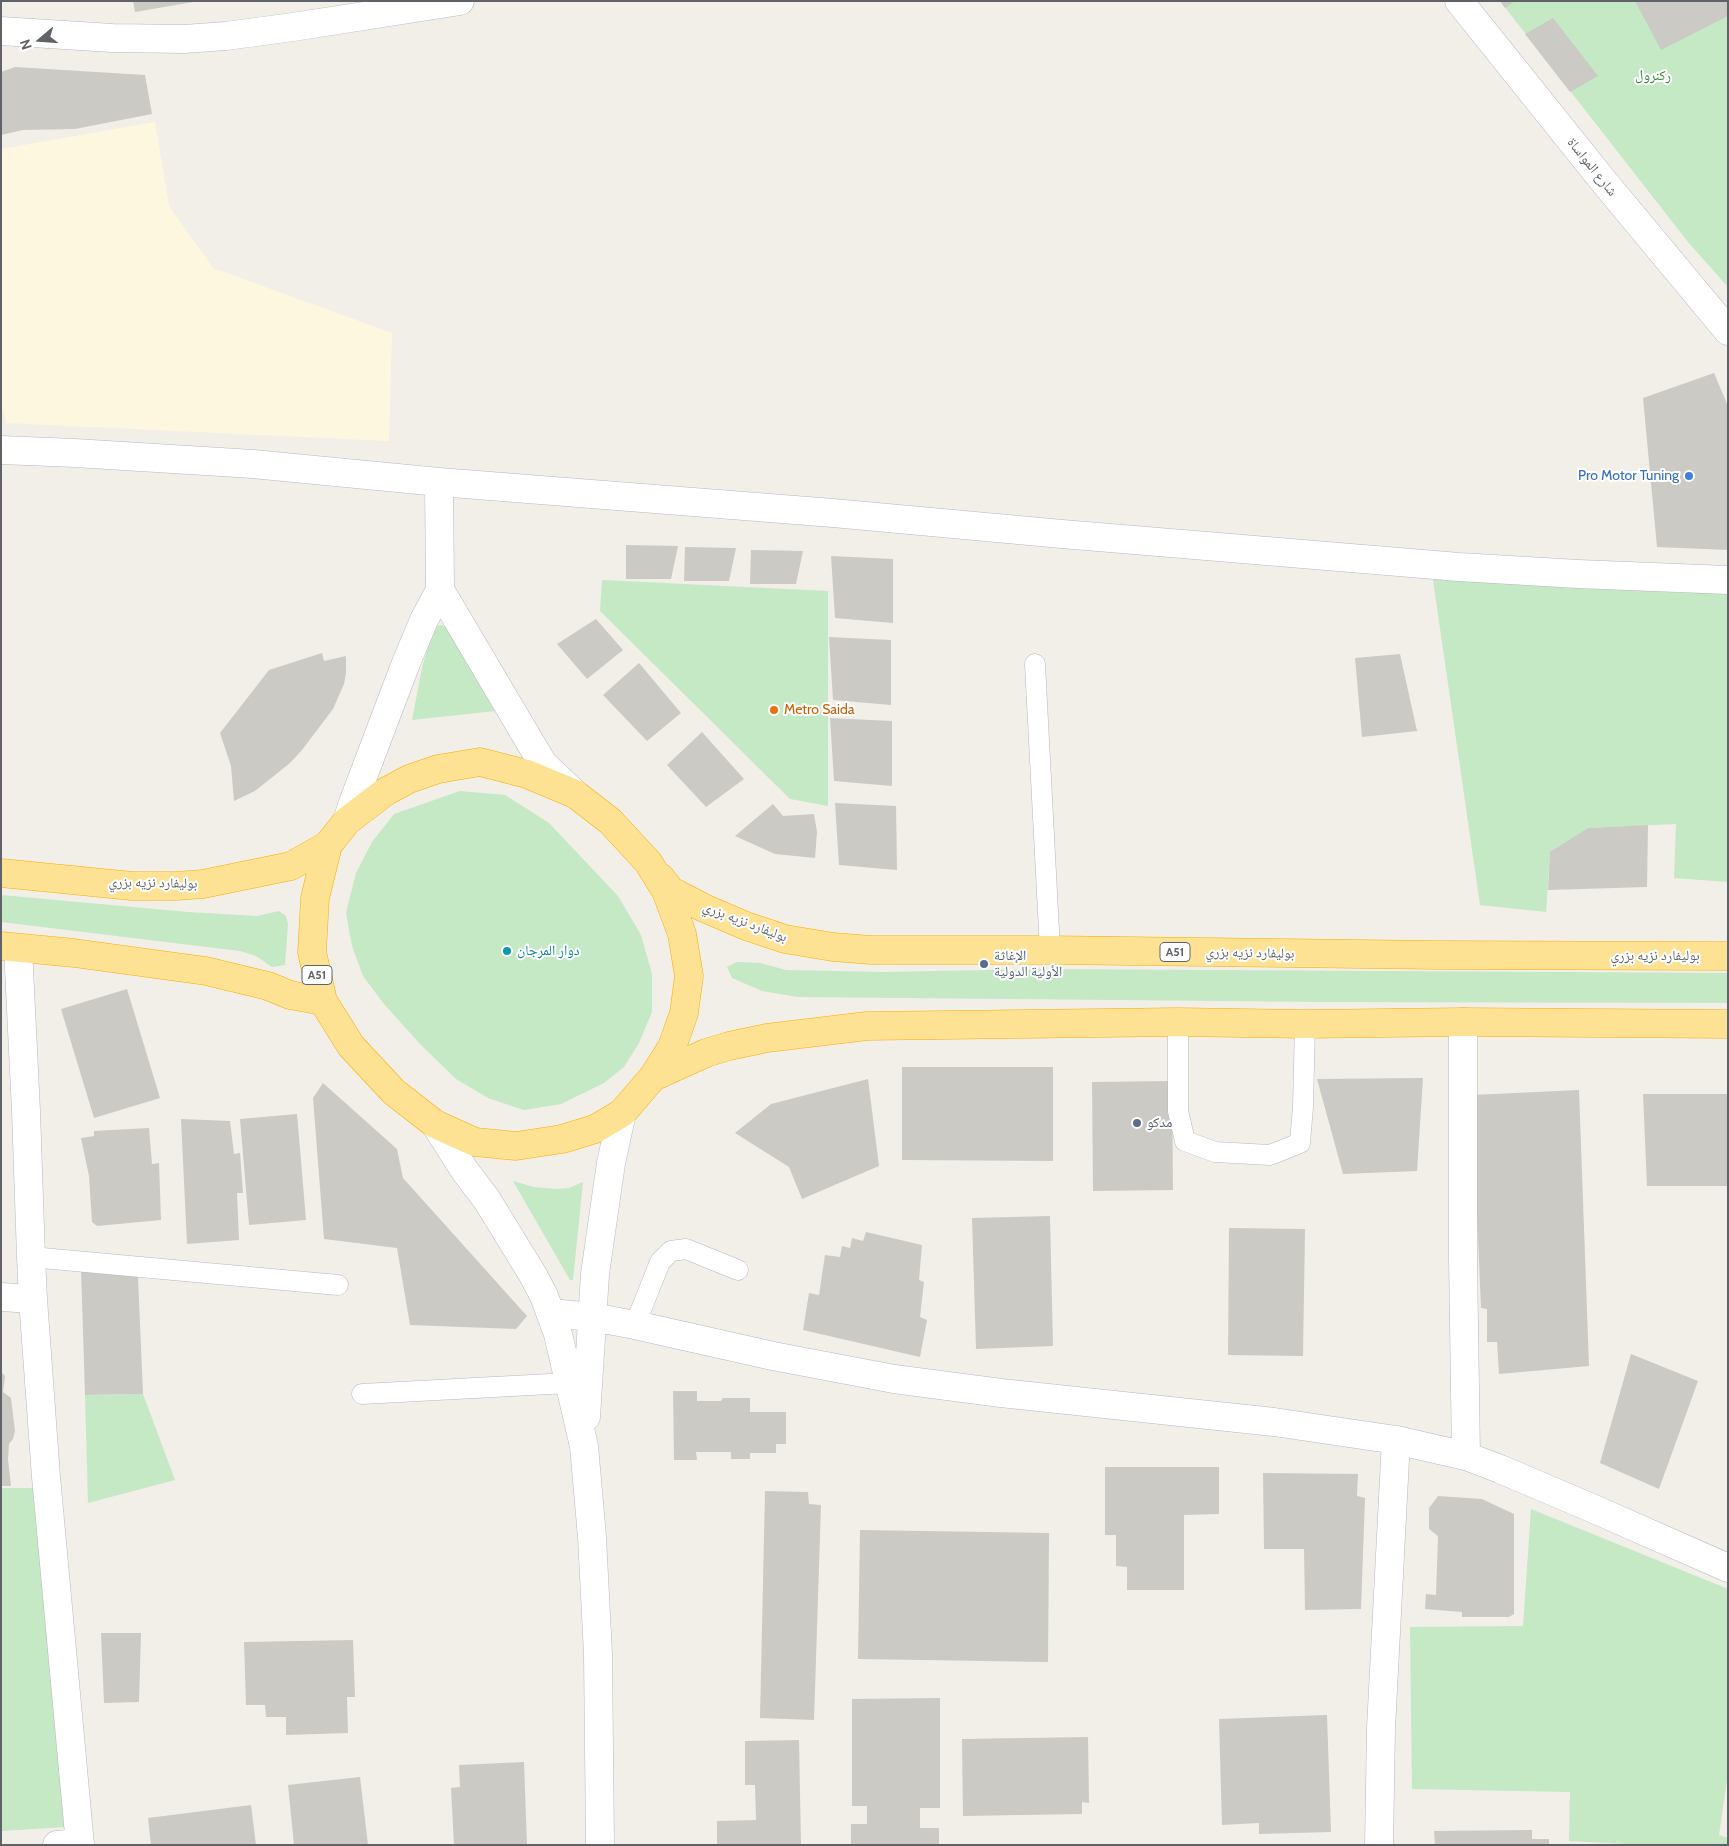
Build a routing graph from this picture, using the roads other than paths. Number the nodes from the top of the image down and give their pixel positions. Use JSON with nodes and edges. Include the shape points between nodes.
{"nodes":[{"id":1,"x":460,"y":1,"type":"edge"},
{"id":2,"x":1460,"y":1,"type":"edge"},
{"id":3,"x":1,"y":31,"type":"edge"},
{"id":4,"x":1728,"y":331,"type":"edge"},
{"id":5,"x":1,"y":450,"type":"edge"},
{"id":6,"x":439,"y":482,"type":"junction"},
{"id":7,"x":1728,"y":580,"type":"edge"},
{"id":8,"x":440,"y":590,"type":"junction"},
{"id":9,"x":1035,"y":664,"type":"dead end"},
{"id":10,"x":575,"y":794,"type":"junction"},
{"id":11,"x":347,"y":821,"type":"junction"},
{"id":12,"x":328,"y":846,"type":"junction"},
{"id":13,"x":648,"y":862,"type":"junction"},
{"id":14,"x":1,"y":873,"type":"edge"},
{"id":15,"x":9,"y":947,"type":"edge"},
{"id":16,"x":1050,"y":950,"type":"junction"},
{"id":17,"x":1728,"y":956,"type":"edge"},
{"id":18,"x":323,"y":1001,"type":"junction"},
{"id":19,"x":1178,"y":1022,"type":"junction"},
{"id":20,"x":1463,"y":1022,"type":"junction"},
{"id":21,"x":1306,"y":1024,"type":"junction"},
{"id":22,"x":1728,"y":1024,"type":"edge"},
{"id":23,"x":653,"y":1078,"type":"junction"},
{"id":24,"x":622,"y":1113,"type":"junction"},
{"id":25,"x":435,"y":1124,"type":"junction"},
{"id":26,"x":30,"y":1257,"type":"junction"},
{"id":27,"x":738,"y":1270,"type":"dead end"},
{"id":28,"x":338,"y":1285,"type":"dead end"},
{"id":29,"x":1,"y":1297,"type":"edge"},
{"id":30,"x":33,"y":1299,"type":"junction"},
{"id":31,"x":551,"y":1313,"type":"junction"},
{"id":32,"x":592,"y":1317,"type":"junction"},
{"id":33,"x":635,"y":1325,"type":"junction"},
{"id":34,"x":569,"y":1383,"type":"junction"},
{"id":35,"x":362,"y":1394,"type":"dead end"},
{"id":36,"x":1396,"y":1440,"type":"junction"},
{"id":37,"x":584,"y":1446,"type":"junction"},
{"id":38,"x":1466,"y":1456,"type":"junction"},
{"id":39,"x":1728,"y":1568,"type":"edge"},
{"id":40,"x":72,"y":1844,"type":"edge"},
{"id":41,"x":600,"y":1845,"type":"edge"},
{"id":42,"x":1379,"y":1845,"type":"edge"}],
"edges":[{"from":1,"to":3,"type":"street","via":[[293,27],[184,39],[102,38]]},
{"from":2,"to":4,"type":"street","name":"شارع المواساة","via":[[1604,183]]},
{"from":5,"to":6,"type":"street","via":[[253,464]]},
{"from":6,"to":7,"type":"street","via":[[1459,567]]},
{"from":6,"to":8,"type":"street"},
{"from":8,"to":10,"type":"street","via":[[544,764]]},
{"from":8,"to":11,"type":"street","via":[[406,663]]},
{"from":9,"to":16,"type":"lane"},
{"from":10,"to":11,"type":"highway","number":"A51","via":[[527,774],[480,762],[438,769],[410,779],[385,792]]},
{"from":10,"to":13,"type":"highway","number":"A51","via":[[610,821]]},
{"from":11,"to":12,"type":"highway","number":"A51"},
{"from":12,"to":14,"type":"highway","name":"بوليفارد نزيه بزري","number":"A51","via":[[291,866],[203,884],[132,886]]},
{"from":12,"to":18,"type":"highway","number":"A51","via":[[315,898],[312,952]]},
{"from":13,"to":16,"type":"highway","name":"بوليفارد نزيه بزري","number":"A51","via":[[671,891],[785,939],[871,950]]},
{"from":13,"to":23,"type":"highway","number":"A51","via":[[666,891],[682,934],[689,976],[684,1013],[672,1047]]},
{"from":15,"to":18,"type":"highway","number":"A51","via":[[206,971],[268,986],[290,996]]},
{"from":15,"to":26,"type":"street","via":[[26,1111]]},
{"from":16,"to":17,"type":"highway","name":"بوليفارد نزيه بزري","number":"A51","via":[[1437,956]]},
{"from":18,"to":25,"type":"highway","number":"A51","via":[[351,1046],[394,1092]]},
{"from":19,"to":21,"type":"highway","number":"A51"},
{"from":19,"to":21,"type":"lane","via":[[1178,1111],[1184,1141],[1215,1152],[1270,1155],[1300,1143]]},
{"from":19,"to":23,"type":"highway","number":"A51","via":[[876,1025],[815,1031],[729,1046]]},
{"from":20,"to":21,"type":"highway","number":"A51"},
{"from":20,"to":22,"type":"highway","number":"A51"},
{"from":20,"to":38,"type":"street"},
{"from":23,"to":24,"type":"highway","number":"A51"},
{"from":24,"to":25,"type":"highway","number":"A51","via":[[595,1128],[562,1139],[516,1146],[475,1142]]},
{"from":24,"to":32,"type":"street","via":[[601,1227]]},
{"from":25,"to":31,"type":"street","via":[[511,1238]]},
{"from":26,"to":28,"type":"lane"},
{"from":26,"to":30,"type":"street"},
{"from":27,"to":33,"type":"lane","via":[[686,1249],[670,1250],[660,1262]]},
{"from":29,"to":30,"type":"street"},
{"from":30,"to":40,"type":"street"},
{"from":31,"to":32,"type":"street"},
{"from":31,"to":34,"type":"street"},
{"from":32,"to":33,"type":"street"},
{"from":32,"to":37,"type":"street"},
{"from":33,"to":36,"type":"street","via":[[894,1380],[1274,1422]]},
{"from":34,"to":35,"type":"lane"},
{"from":34,"to":37,"type":"street"},
{"from":36,"to":38,"type":"street"},
{"from":36,"to":42,"type":"street","via":[[1381,1728]]},
{"from":37,"to":41,"type":"street","via":[[598,1654]]},
{"from":38,"to":39,"type":"street"}]}
